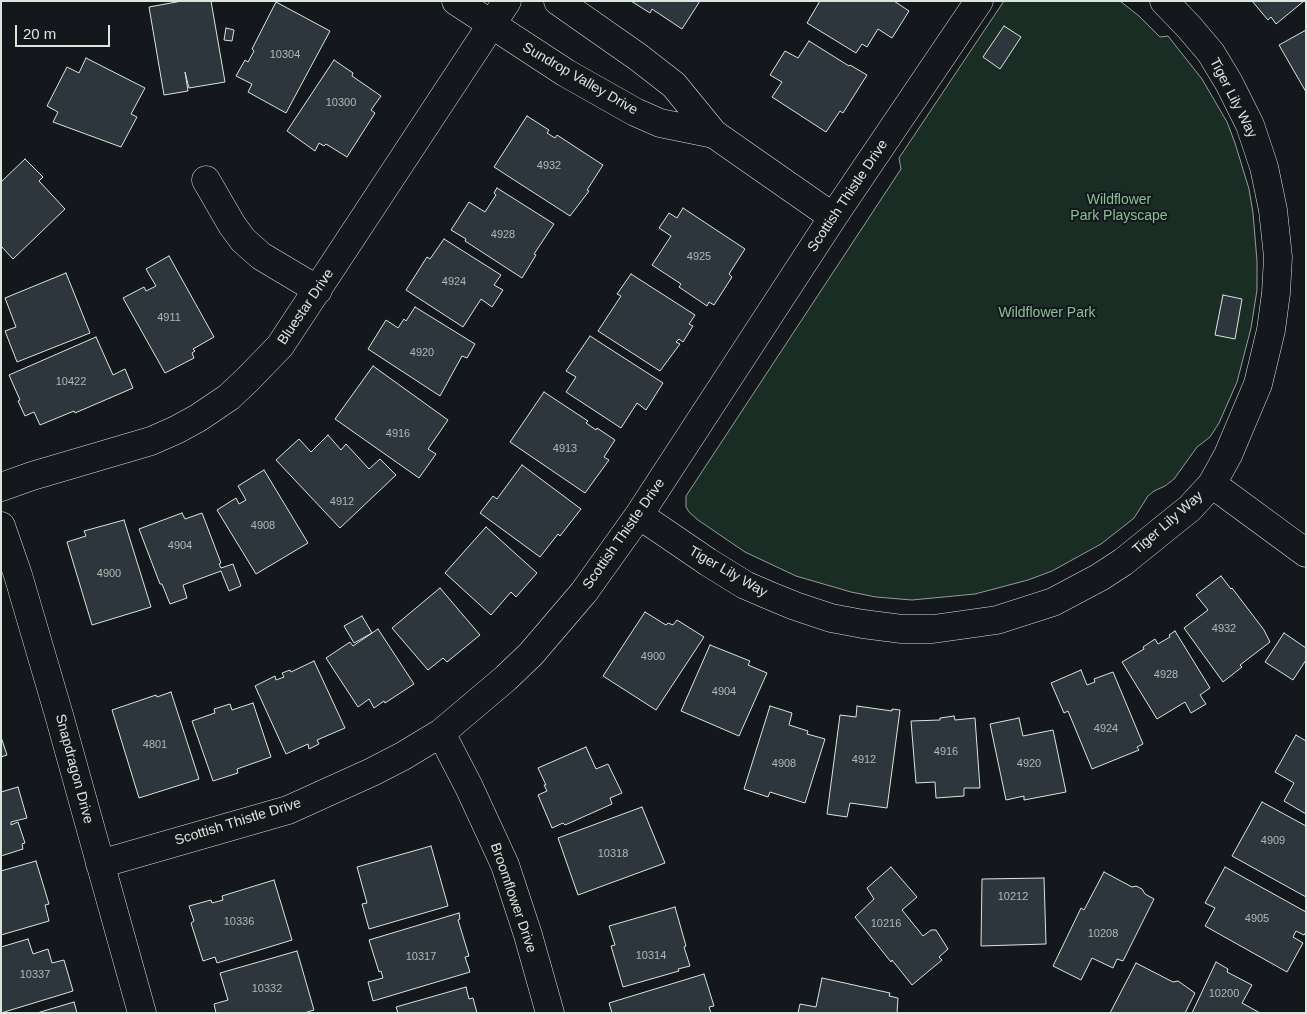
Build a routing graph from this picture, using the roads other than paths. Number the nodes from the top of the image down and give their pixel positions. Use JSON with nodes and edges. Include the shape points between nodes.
{"nodes":[{"id":1,"x":456,"y":1,"type":"edge"},
{"id":2,"x":507,"y":1,"type":"edge"},
{"id":3,"x":558,"y":1,"type":"edge"},
{"id":4,"x":979,"y":1,"type":"edge"},
{"id":5,"x":1164,"y":1,"type":"edge"},
{"id":6,"x":491,"y":25,"type":"junction"},
{"id":7,"x":714,"y":134,"type":"junction"},
{"id":8,"x":206,"y":180,"type":"dead end"},
{"id":9,"x":833,"y":217,"type":"junction"},
{"id":10,"x":318,"y":290,"type":"junction"},
{"id":11,"x":1212,"y":484,"type":"junction"},
{"id":12,"x":1,"y":487,"type":"edge"},
{"id":13,"x":639,"y":515,"type":"junction"},
{"id":14,"x":1,"y":526,"type":"edge"},
{"id":15,"x":1306,"y":553,"type":"edge"},
{"id":16,"x":441,"y":733,"type":"junction"},
{"id":17,"x":100,"y":864,"type":"junction"},
{"id":18,"x":142,"y":1013,"type":"edge"},
{"id":19,"x":550,"y":1013,"type":"edge"}],
"edges":[{"from":1,"to":6,"type":"street","name":"Sundrop Valley Drive"},
{"from":2,"to":6,"type":"street","name":"Bluestar Drive"},
{"from":3,"to":7,"type":"street","name":"Sundrop Valley Drive","via":[[674,86]]},
{"from":4,"to":9,"type":"street","name":"Scottish Thistle Drive"},
{"from":5,"to":11,"type":"street","name":"Tiger Lily Way","via":[[1211,53],[1250,125],[1264,166],[1278,257],[1271,330],[1258,384],[1228,456]]},
{"from":6,"to":7,"type":"street","name":"Sundrop Valley Drive","via":[[635,112],[660,123]]},
{"from":6,"to":10,"type":"street","name":"Bluestar Drive"},
{"from":7,"to":9,"type":"street","name":"Sundrop Valley Drive"},
{"from":8,"to":10,"type":"street","via":[[244,240],[261,256]]},
{"from":9,"to":13,"type":"street","name":"Scottish Thistle Drive"},
{"from":10,"to":12,"type":"street","name":"Bluestar Drive","via":[[280,346],[228,397],[198,418],[151,441]]},
{"from":11,"to":13,"type":"street","name":"Tiger Lily Way","via":[[1190,508],[1140,549],[1078,590],[1053,602],[997,620],[933,629],[863,624],[795,606],[745,584]]},
{"from":11,"to":15,"type":"street"},
{"from":13,"to":16,"type":"street","name":"Scottish Thistle Drive","via":[[584,592],[531,654]]},
{"from":14,"to":17,"type":"street","name":"Snapdragon Drive","via":[[18,575]]},
{"from":16,"to":17,"type":"street","name":"Scottish Thistle Drive","via":[[372,772],[288,810]]},
{"from":16,"to":19,"type":"street","name":"Broomflower Drive","via":[[470,787],[505,865]]},
{"from":17,"to":18,"type":"street","name":"Snapdragon Drive"}]}
